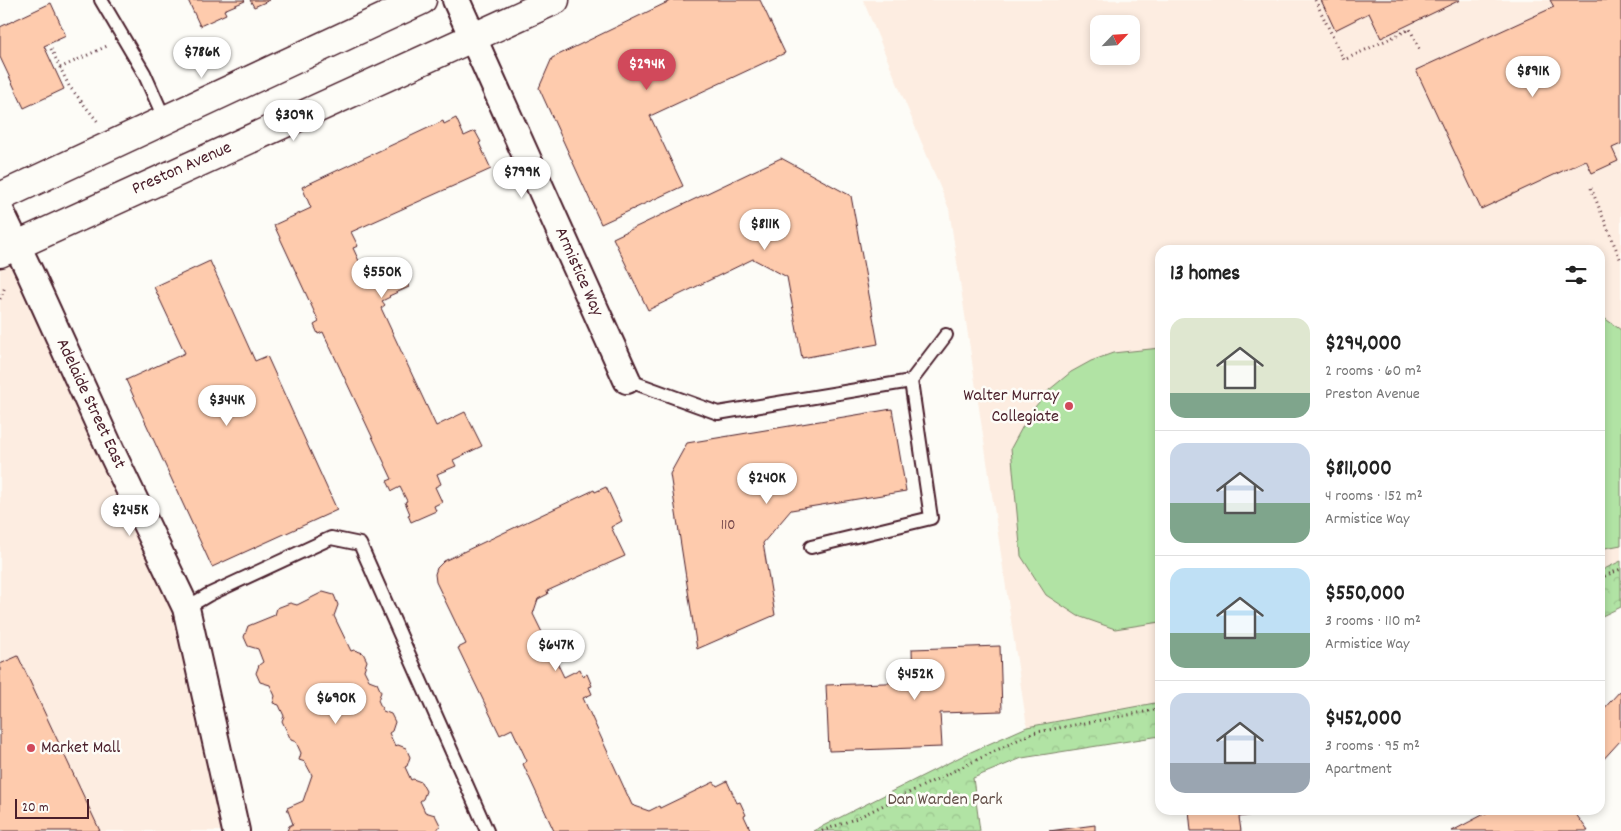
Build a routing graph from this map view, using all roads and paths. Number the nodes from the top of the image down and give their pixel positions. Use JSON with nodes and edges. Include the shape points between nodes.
{"nodes":[{"id":1,"x":101,"y":0,"type":"edge"},
{"id":2,"x":422,"y":0,"type":"edge"},
{"id":3,"x":456,"y":0,"type":"edge"},
{"id":4,"x":555,"y":0,"type":"edge"},
{"id":5,"x":1315,"y":0,"type":"edge"},
{"id":6,"x":472,"y":37,"type":"junction"},
{"id":7,"x":123,"y":38,"type":"junction"},
{"id":8,"x":51,"y":49,"type":"dead end"},
{"id":9,"x":1420,"y":51,"type":"dead end"},
{"id":10,"x":60,"y":68,"type":"junction"},
{"id":11,"x":166,"y":120,"type":"junction"},
{"id":12,"x":101,"y":126,"type":"dead end"},
{"id":13,"x":1591,"y":188,"type":"dead end"},
{"id":14,"x":0,"y":197,"type":"edge"},
{"id":15,"x":0,"y":210,"type":"edge"},
{"id":16,"x":8,"y":249,"type":"edge"},
{"id":17,"x":1621,"y":261,"type":"edge"},
{"id":18,"x":5,"y":287,"type":"dead end"},
{"id":19,"x":0,"y":298,"type":"edge"},
{"id":20,"x":946,"y":335,"type":"dead end"},
{"id":21,"x":627,"y":380,"type":"joint"},
{"id":22,"x":911,"y":382,"type":"junction"},
{"id":23,"x":811,"y":547,"type":"dead end"},
{"id":24,"x":1621,"y":568,"type":"edge"},
{"id":25,"x":1605,"y":576,"type":"edge"},
{"id":26,"x":186,"y":608,"type":"junction"},
{"id":27,"x":1155,"y":710,"type":"edge"},
{"id":28,"x":236,"y":831,"type":"edge"},
{"id":29,"x":487,"y":831,"type":"edge"},
{"id":30,"x":822,"y":831,"type":"edge"}],
"edges":[{"from":1,"to":7,"type":"lane"},
{"from":2,"to":11,"type":"main road"},
{"from":3,"to":6,"type":"street","name":"Armistice Way"},
{"from":4,"to":6,"type":"main road","name":"Preston Avenue"},
{"from":5,"to":9,"type":"path","via":[[1344,60],[1410,29]]},
{"from":6,"to":16,"type":"main road","name":"Preston Avenue"},
{"from":6,"to":21,"type":"street","name":"Armistice Way"},
{"from":7,"to":10,"type":"path"},
{"from":7,"to":11,"type":"lane"},
{"from":8,"to":10,"type":"path"},
{"from":10,"to":12,"type":"path","via":[[69,86]]},
{"from":11,"to":14,"type":"main road"},
{"from":13,"to":17,"type":"path"},
{"from":15,"to":16,"type":"street","name":"Adelaide Street East"},
{"from":16,"to":26,"type":"street","name":"Adelaide Street East","via":[[31,275]]},
{"from":18,"to":19,"type":"path"},
{"from":20,"to":22,"type":"lane"},
{"from":21,"to":22,"type":"lane","via":[[718,413]]},
{"from":22,"to":23,"type":"lane","via":[[931,518]]},
{"from":24,"to":25,"type":"path"},
{"from":26,"to":28,"type":"street","name":"Adelaide Street East"},
{"from":26,"to":29,"type":"lane","via":[[331,538],[360,544]]},
{"from":27,"to":30,"type":"path","via":[[1032,733],[858,818]]}]}
